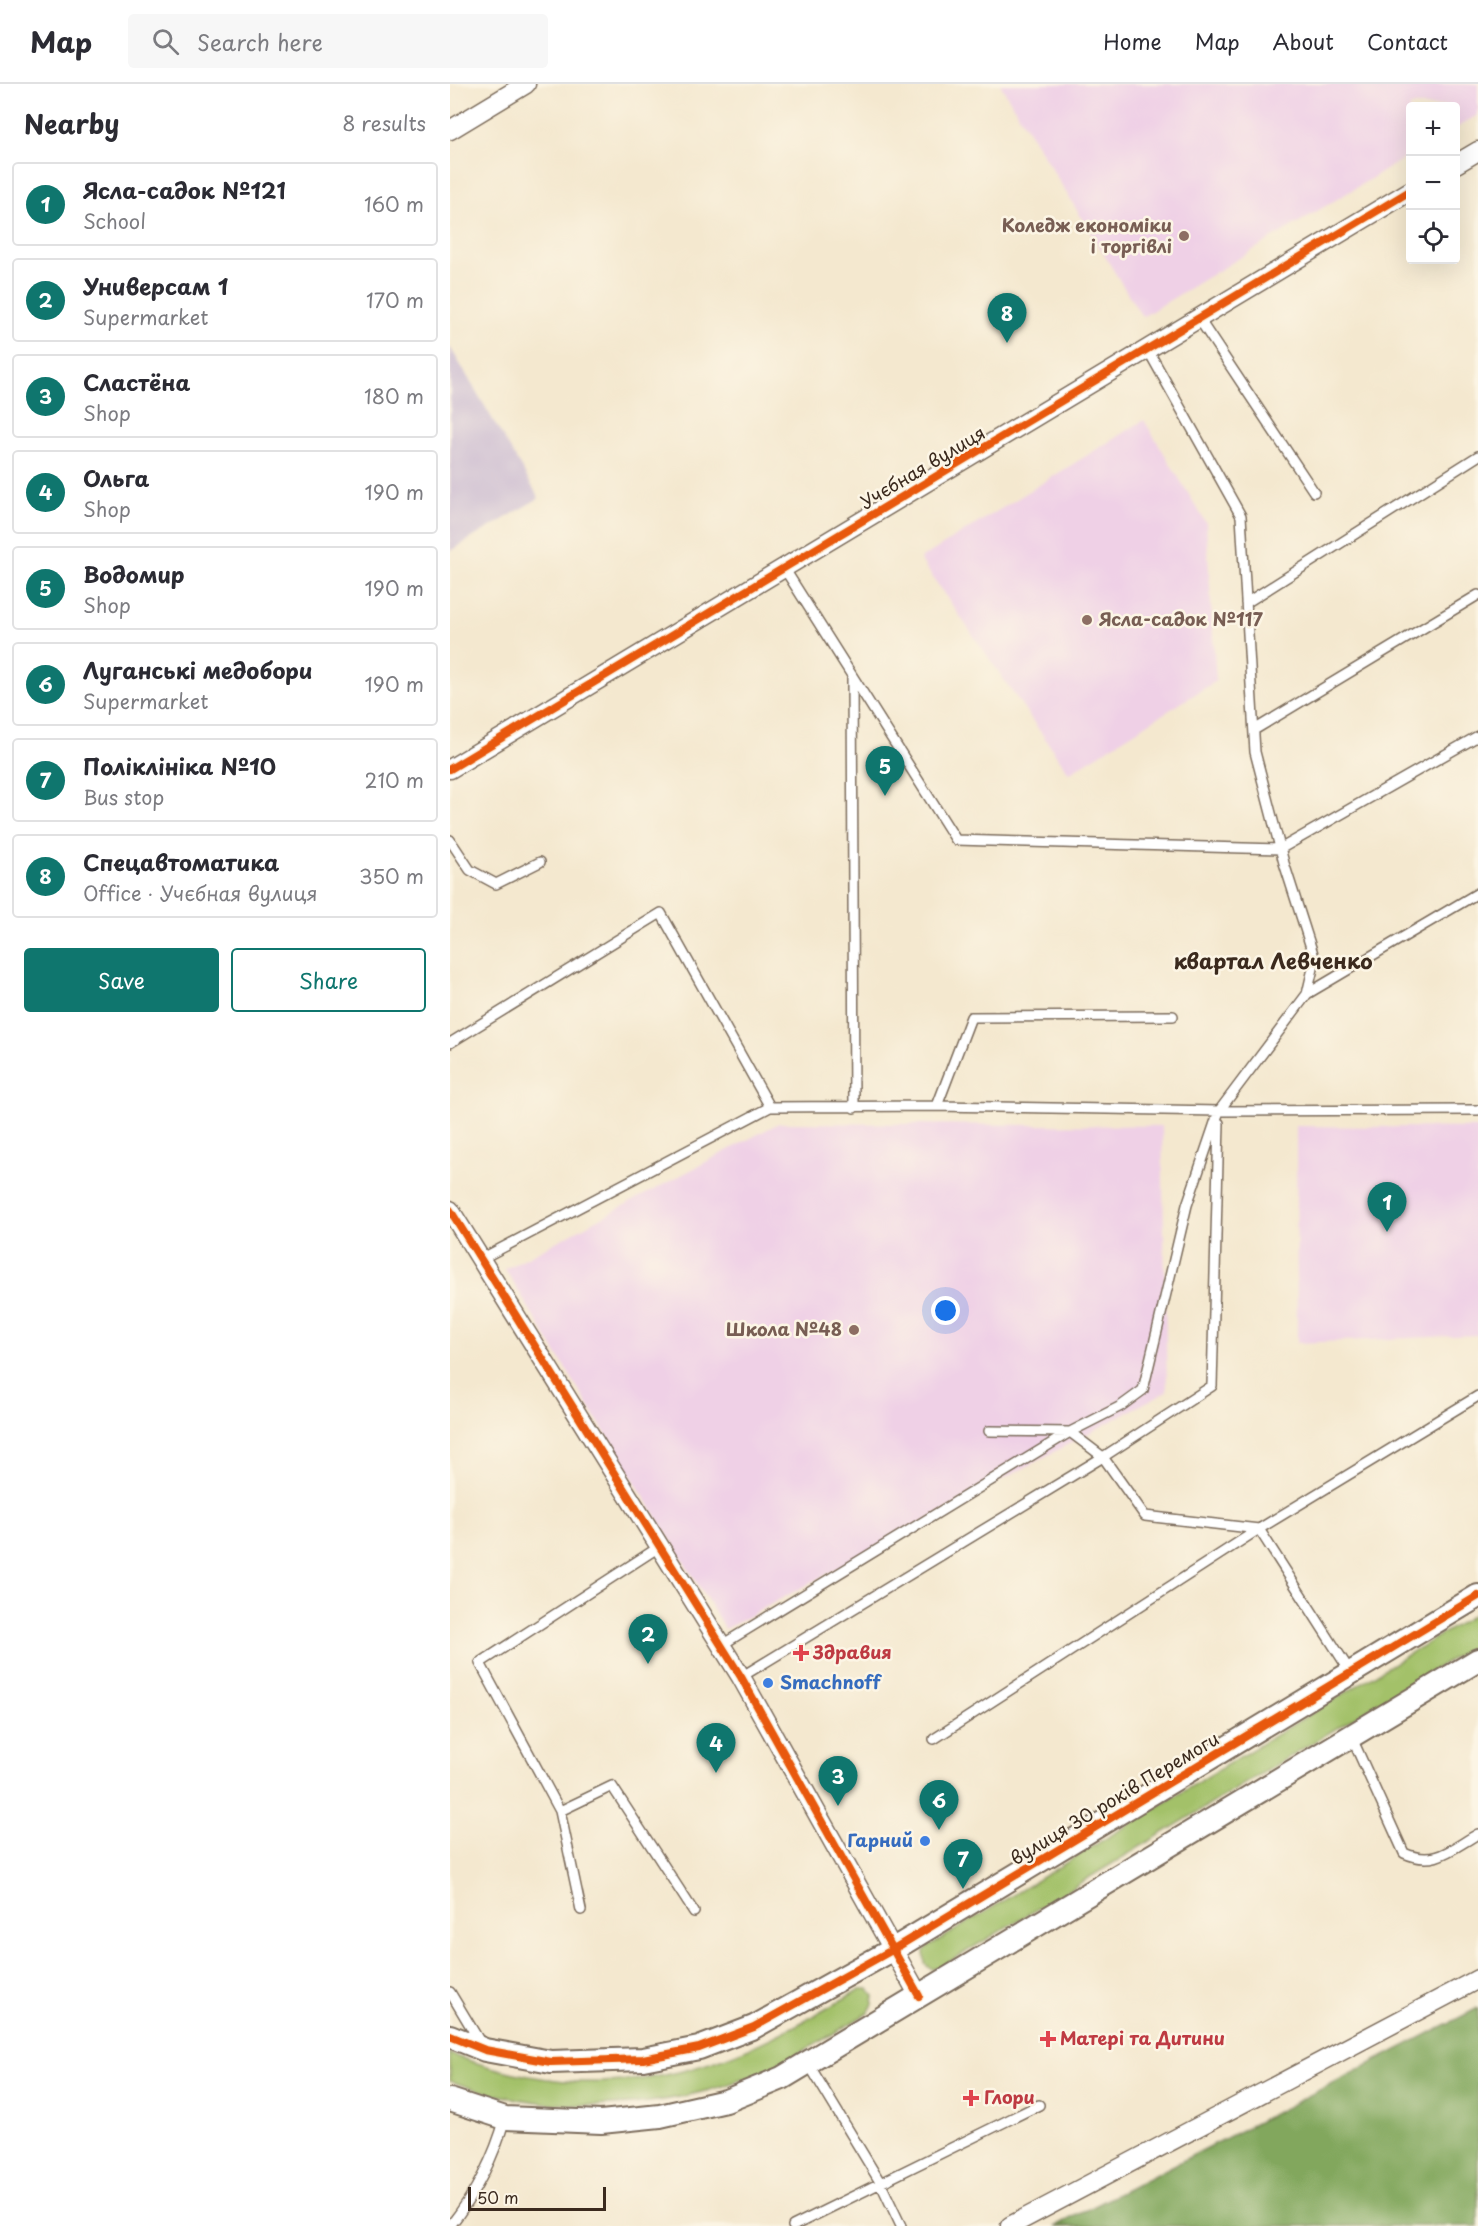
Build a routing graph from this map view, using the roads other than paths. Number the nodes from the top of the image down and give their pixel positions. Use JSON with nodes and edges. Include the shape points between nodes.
{"nodes":[{"id":1,"x":526,"y":84,"type":"edge"},
{"id":2,"x":450,"y":130,"type":"edge"},
{"id":3,"x":1476,"y":155,"type":"edge"},
{"id":4,"x":1460,"y":162,"type":"edge"},
{"id":5,"x":1406,"y":193,"type":"edge"},
{"id":6,"x":1199,"y":319,"type":"junction"},
{"id":7,"x":1148,"y":350,"type":"junction"},
{"id":8,"x":1478,"y":456,"type":"edge"},
{"id":9,"x":1314,"y":492,"type":"dead end"},
{"id":10,"x":784,"y":568,"type":"junction"},
{"id":11,"x":1478,"y":595,"type":"edge"},
{"id":12,"x":1246,"y":603,"type":"junction"},
{"id":13,"x":852,"y":676,"type":"junction"},
{"id":14,"x":1254,"y":730,"type":"junction"},
{"id":15,"x":1478,"y":736,"type":"edge"},
{"id":16,"x":450,"y":769,"type":"edge"},
{"id":17,"x":450,"y":840,"type":"edge"},
{"id":18,"x":1280,"y":849,"type":"junction"},
{"id":19,"x":540,"y":862,"type":"dead end"},
{"id":20,"x":1478,"y":893,"type":"edge"},
{"id":21,"x":1307,"y":994,"type":"junction"},
{"id":22,"x":1173,"y":1016,"type":"dead end"},
{"id":23,"x":450,"y":1043,"type":"edge"},
{"id":24,"x":937,"y":1106,"type":"junction"},
{"id":25,"x":771,"y":1107,"type":"junction"},
{"id":26,"x":854,"y":1108,"type":"junction"},
{"id":27,"x":1478,"y":1110,"type":"edge"},
{"id":28,"x":1219,"y":1111,"type":"junction"},
{"id":29,"x":450,"y":1210,"type":"edge"},
{"id":30,"x":481,"y":1259,"type":"junction"},
{"id":31,"x":1478,"y":1396,"type":"edge"},
{"id":32,"x":988,"y":1431,"type":"dead end"},
{"id":33,"x":1070,"y":1432,"type":"junction"},
{"id":34,"x":1103,"y":1457,"type":"junction"},
{"id":35,"x":1259,"y":1529,"type":"junction"},
{"id":36,"x":659,"y":1547,"type":"junction"},
{"id":37,"x":1478,"y":1596,"type":"edge"},
{"id":38,"x":720,"y":1646,"type":"junction"},
{"id":39,"x":1478,"y":1660,"type":"edge"},
{"id":40,"x":1351,"y":1674,"type":"junction"},
{"id":41,"x":741,"y":1677,"type":"junction"},
{"id":42,"x":1351,"y":1736,"type":"junction"},
{"id":43,"x":934,"y":1739,"type":"dead end"},
{"id":44,"x":560,"y":1811,"type":"junction"},
{"id":45,"x":1478,"y":1834,"type":"edge"},
{"id":46,"x":581,"y":1910,"type":"dead end"},
{"id":47,"x":694,"y":1912,"type":"dead end"},
{"id":48,"x":892,"y":1950,"type":"junction"},
{"id":49,"x":1478,"y":1980,"type":"edge"},
{"id":50,"x":450,"y":1992,"type":"edge"},
{"id":51,"x":919,"y":1996,"type":"junction"},
{"id":52,"x":450,"y":2036,"type":"edge"},
{"id":53,"x":485,"y":2050,"type":"junction"},
{"id":54,"x":808,"y":2063,"type":"junction"},
{"id":55,"x":450,"y":2100,"type":"edge"},
{"id":56,"x":1039,"y":2105,"type":"dead end"},
{"id":57,"x":506,"y":2118,"type":"junction"},
{"id":58,"x":879,"y":2182,"type":"junction"},
{"id":59,"x":450,"y":2226,"type":"edge"},
{"id":60,"x":793,"y":2226,"type":"edge"},
{"id":61,"x":901,"y":2226,"type":"edge"},
{"id":62,"x":1010,"y":2226,"type":"edge"}],
"edges":[{"from":1,"to":2,"type":"street"},
{"from":3,"to":4,"type":"street"},
{"from":5,"to":6,"type":"street","name":"Учєбная вулиця"},
{"from":6,"to":7,"type":"street","name":"Учєбная вулиця"},
{"from":6,"to":9,"type":"lane"},
{"from":7,"to":10,"type":"street","name":"Учєбная вулиця"},
{"from":7,"to":12,"type":"lane","via":[[1241,516]]},
{"from":8,"to":12,"type":"lane"},
{"from":10,"to":13,"type":"lane"},
{"from":10,"to":16,"type":"street","name":"Учєбная вулиця"},
{"from":11,"to":14,"type":"lane"},
{"from":12,"to":14,"type":"lane"},
{"from":13,"to":18,"type":"lane","via":[[957,840]]},
{"from":13,"to":26,"type":"lane"},
{"from":14,"to":18,"type":"lane"},
{"from":15,"to":18,"type":"lane"},
{"from":17,"to":19,"type":"lane","via":[[470,870],[496,884]]},
{"from":18,"to":21,"type":"lane","via":[[1315,960]]},
{"from":20,"to":21,"type":"lane"},
{"from":21,"to":28,"type":"lane"},
{"from":22,"to":24,"type":"lane","via":[[971,1017]]},
{"from":23,"to":25,"type":"lane","via":[[661,913]]},
{"from":24,"to":26,"type":"lane"},
{"from":24,"to":28,"type":"lane"},
{"from":25,"to":26,"type":"lane"},
{"from":25,"to":30,"type":"lane"},
{"from":27,"to":28,"type":"lane"},
{"from":28,"to":33,"type":"lane","via":[[1187,1205],[1143,1390]]},
{"from":28,"to":34,"type":"lane","via":[[1212,1386]]},
{"from":29,"to":30,"type":"street"},
{"from":30,"to":36,"type":"street"},
{"from":31,"to":35,"type":"lane"},
{"from":32,"to":33,"type":"lane"},
{"from":33,"to":34,"type":"lane"},
{"from":33,"to":38,"type":"lane"},
{"from":34,"to":35,"type":"lane","via":[[1145,1516]]},
{"from":34,"to":41,"type":"lane"},
{"from":35,"to":40,"type":"lane"},
{"from":35,"to":43,"type":"lane"},
{"from":36,"to":38,"type":"street"},
{"from":36,"to":44,"type":"lane","via":[[480,1663]]},
{"from":37,"to":40,"type":"street","name":"вулиця 30 років Перемоги"},
{"from":38,"to":41,"type":"street"},
{"from":39,"to":42,"type":"street"},
{"from":40,"to":48,"type":"street","name":"вулиця 30 років Перемоги"},
{"from":41,"to":48,"type":"street"},
{"from":42,"to":45,"type":"lane","via":[[1404,1853],[1419,1860],[1433,1860]]},
{"from":42,"to":51,"type":"street"},
{"from":44,"to":46,"type":"lane"},
{"from":44,"to":47,"type":"lane","via":[[612,1786]]},
{"from":48,"to":51,"type":"street"},
{"from":48,"to":53,"type":"street","name":"вулиця 30 років Перемоги","via":[[754,2027],[699,2048],[644,2059],[551,2062]]},
{"from":49,"to":62,"type":"street"},
{"from":50,"to":53,"type":"lane"},
{"from":51,"to":54,"type":"street"},
{"from":52,"to":53,"type":"street","name":"вулиця 30 років Перемоги"},
{"from":54,"to":57,"type":"street","via":[[726,2101],[660,2116],[601,2122]]},
{"from":54,"to":58,"type":"lane"},
{"from":55,"to":57,"type":"street"},
{"from":56,"to":58,"type":"lane"},
{"from":57,"to":59,"type":"lane","via":[[496,2152],[468,2203]]},
{"from":58,"to":60,"type":"lane"},
{"from":58,"to":61,"type":"lane"}]}
